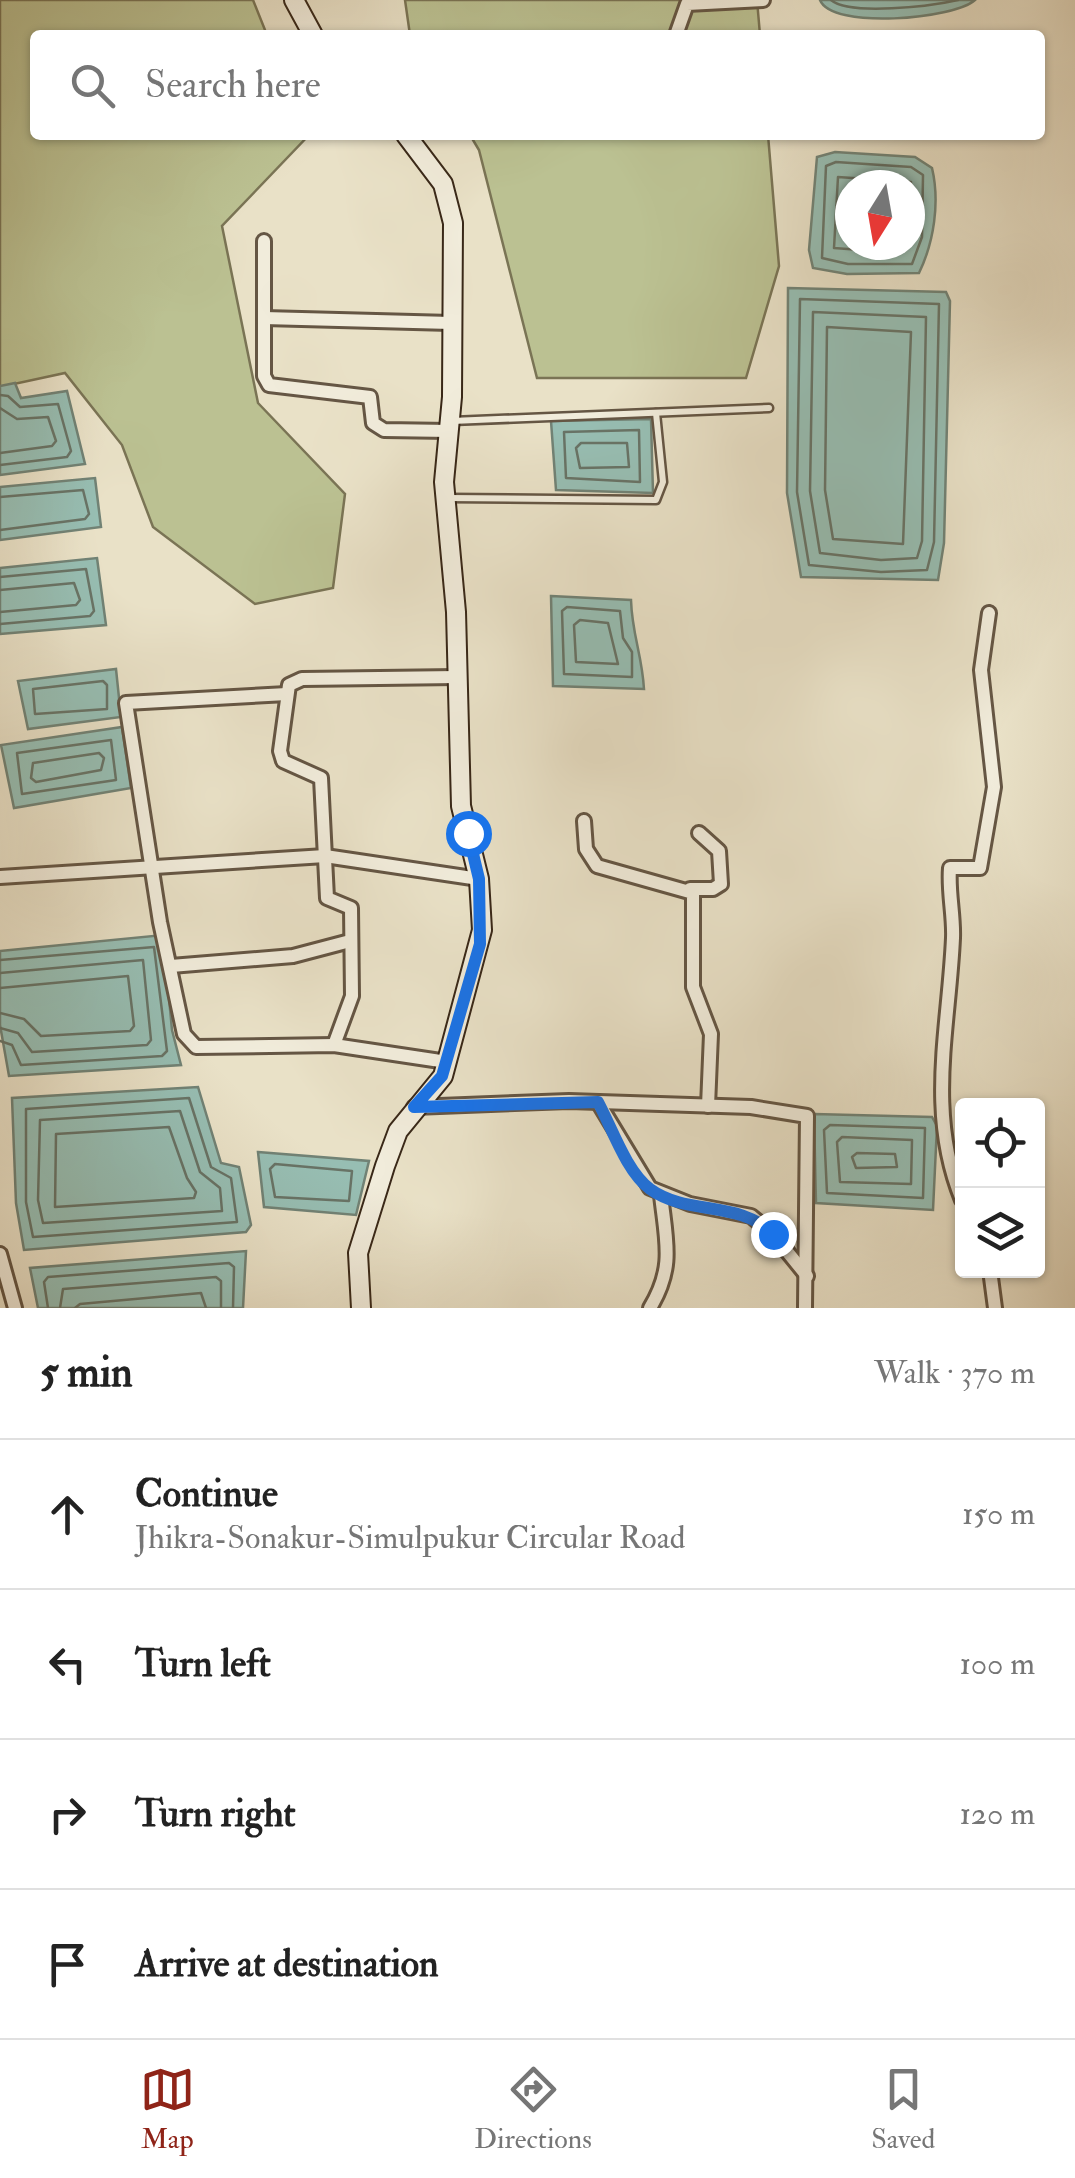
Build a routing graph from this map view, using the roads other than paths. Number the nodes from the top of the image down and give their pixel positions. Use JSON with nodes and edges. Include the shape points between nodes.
{"nodes":[{"id":1,"x":294,"y":0,"type":"edge"},
{"id":2,"x":763,"y":0,"type":"edge"},
{"id":3,"x":311,"y":30,"type":"edge"},
{"id":4,"x":678,"y":30,"type":"edge"},
{"id":5,"x":410,"y":140,"type":"edge"},
{"id":6,"x":264,"y":241,"type":"dead end"},
{"id":7,"x":264,"y":318,"type":"junction"},
{"id":8,"x":451,"y":323,"type":"junction"},
{"id":9,"x":768,"y":408,"type":"dead end"},
{"id":10,"x":656,"y":413,"type":"junction"},
{"id":11,"x":450,"y":426,"type":"junction"},
{"id":12,"x":446,"y":498,"type":"junction"},
{"id":13,"x":989,"y":613,"type":"dead end"},
{"id":14,"x":458,"y":677,"type":"junction"},
{"id":15,"x":287,"y":694,"type":"junction"},
{"id":16,"x":584,"y":821,"type":"dead end"},
{"id":17,"x":700,"y":833,"type":"dead end"},
{"id":18,"x":325,"y":856,"type":"junction"},
{"id":19,"x":153,"y":866,"type":"junction"},
{"id":20,"x":0,"y":878,"type":"edge"},
{"id":21,"x":479,"y":879,"type":"junction"},
{"id":22,"x":690,"y":889,"type":"junction"},
{"id":23,"x":350,"y":941,"type":"junction"},
{"id":24,"x":171,"y":966,"type":"junction"},
{"id":25,"x":334,"y":1045,"type":"junction"},
{"id":26,"x":447,"y":1062,"type":"junction"},
{"id":27,"x":598,"y":1102,"type":"junction"},
{"id":28,"x":708,"y":1106,"type":"junction"},
{"id":29,"x":414,"y":1107,"type":"junction"},
{"id":30,"x":959,"y":1188,"type":"edge"},
{"id":31,"x":661,"y":1195,"type":"junction"},
{"id":32,"x":0,"y":1254,"type":"edge"},
{"id":33,"x":807,"y":1276,"type":"junction"},
{"id":34,"x":991,"y":1278,"type":"edge"},
{"id":35,"x":15,"y":1308,"type":"edge"},
{"id":36,"x":360,"y":1308,"type":"edge"},
{"id":37,"x":650,"y":1308,"type":"edge"},
{"id":38,"x":805,"y":1308,"type":"edge"},
{"id":39,"x":995,"y":1308,"type":"edge"}],
"edges":[{"from":1,"to":3,"type":"street"},
{"from":2,"to":4,"type":"street","via":[[686,4]]},
{"from":5,"to":8,"type":"street","via":[[450,203]]},
{"from":6,"to":7,"type":"street"},
{"from":7,"to":8,"type":"street"},
{"from":7,"to":11,"type":"street","via":[[269,385],[370,397],[373,423],[384,430]]},
{"from":8,"to":11,"type":"street"},
{"from":9,"to":10,"type":"lane"},
{"from":10,"to":11,"type":"lane"},
{"from":10,"to":12,"type":"lane","via":[[663,482],[656,500]]},
{"from":11,"to":12,"type":"street"},
{"from":12,"to":14,"type":"street"},
{"from":13,"to":30,"type":"street","via":[[981,670],[994,787],[980,868],[950,868],[954,933],[940,1056],[942,1112]]},
{"from":14,"to":15,"type":"street","via":[[302,679]]},
{"from":14,"to":21,"type":"street","via":[[461,806]]},
{"from":15,"to":18,"type":"street","via":[[280,750],[283,761],[321,778]]},
{"from":15,"to":19,"type":"street","via":[[126,703]]},
{"from":16,"to":22,"type":"street","via":[[586,850],[597,866]]},
{"from":17,"to":22,"type":"street","via":[[720,851],[722,884]]},
{"from":18,"to":19,"type":"street"},
{"from":18,"to":21,"type":"street"},
{"from":18,"to":23,"type":"street","via":[[327,898],[349,904]]},
{"from":19,"to":20,"type":"street"},
{"from":19,"to":24,"type":"street"},
{"from":21,"to":26,"type":"street","via":[[480,944]]},
{"from":22,"to":28,"type":"street","via":[[693,987],[710,1034]]},
{"from":23,"to":24,"type":"street","via":[[293,956]]},
{"from":23,"to":25,"type":"street","via":[[351,1005]]},
{"from":24,"to":25,"type":"street","via":[[184,1034],[196,1047]]},
{"from":25,"to":26,"type":"street"},
{"from":26,"to":29,"type":"street"},
{"from":27,"to":28,"type":"street"},
{"from":27,"to":29,"type":"street"},
{"from":27,"to":31,"type":"street","via":[[640,1178]]},
{"from":28,"to":33,"type":"street","via":[[807,1116]]},
{"from":29,"to":36,"type":"street","via":[[391,1149],[358,1253]]},
{"from":31,"to":33,"type":"street","via":[[751,1216]]},
{"from":31,"to":37,"type":"street","via":[[668,1264]]},
{"from":32,"to":35,"type":"street"},
{"from":33,"to":38,"type":"street"},
{"from":34,"to":39,"type":"street"}]}
